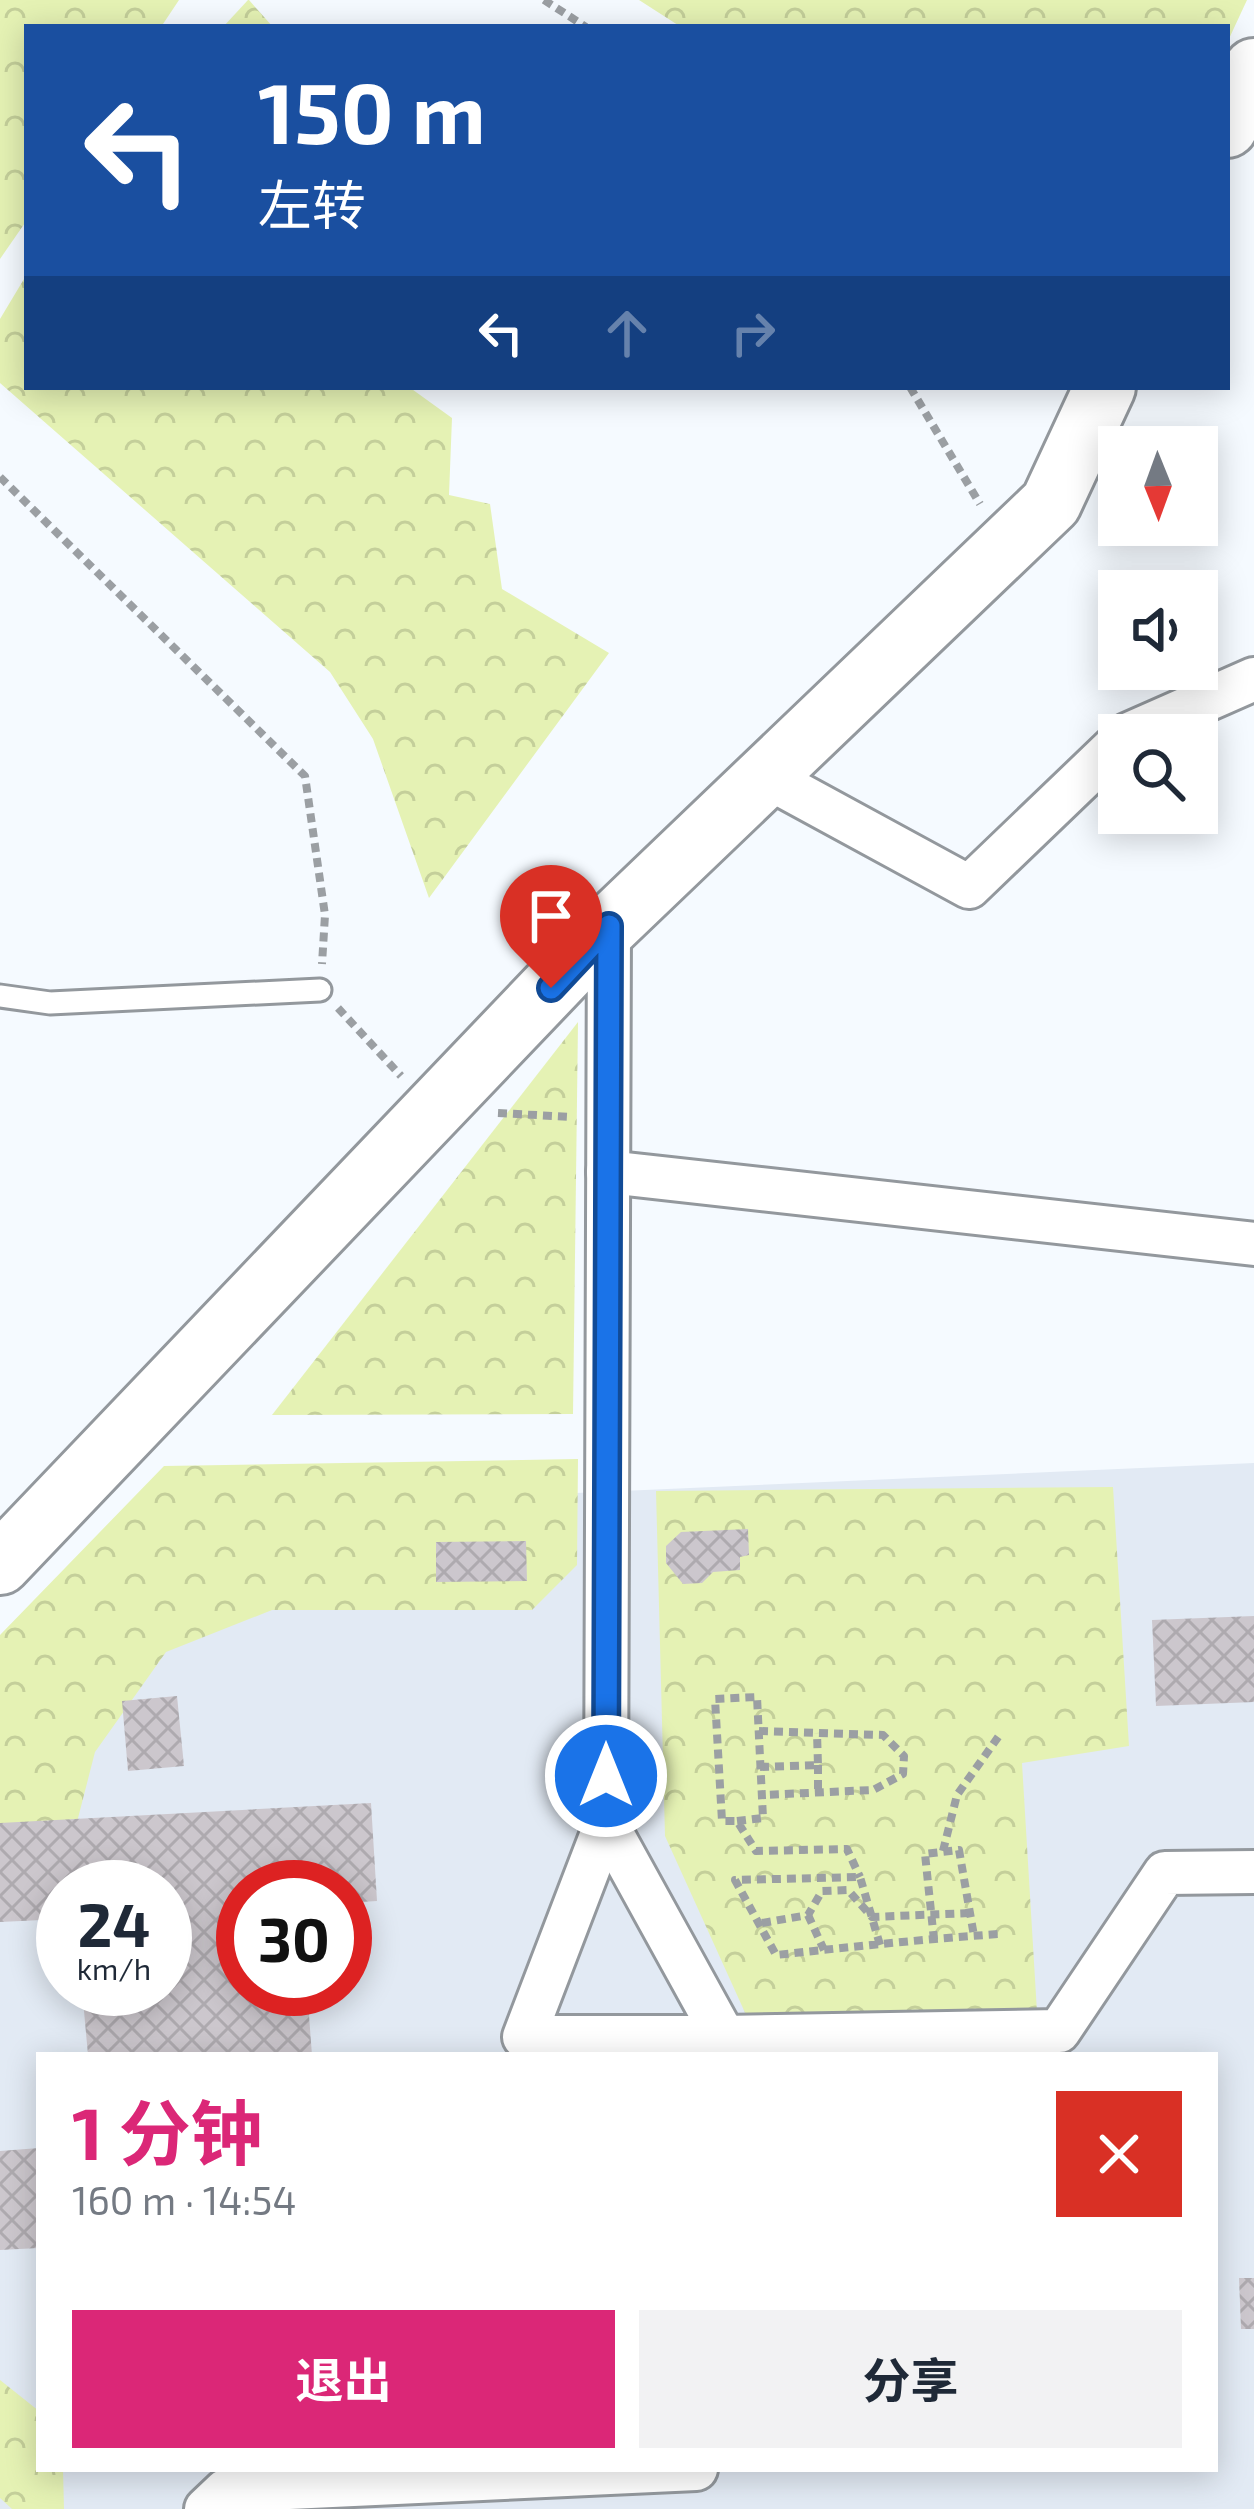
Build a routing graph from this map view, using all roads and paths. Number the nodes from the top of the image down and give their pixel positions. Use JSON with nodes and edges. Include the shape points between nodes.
{"nodes":[{"id":1,"x":544,"y":0,"type":"edge"},
{"id":2,"x":581,"y":24,"type":"edge"},
{"id":3,"x":1254,"y":69,"type":"edge"},
{"id":4,"x":1230,"y":121,"type":"edge"},
{"id":5,"x":912,"y":390,"type":"edge"},
{"id":6,"x":1104,"y":390,"type":"edge"},
{"id":7,"x":0,"y":477,"type":"edge"},
{"id":8,"x":1005,"y":547,"type":"junction"},
{"id":9,"x":1254,"y":679,"type":"edge"},
{"id":10,"x":1175,"y":714,"type":"edge"},
{"id":11,"x":1098,"y":762,"type":"edge"},
{"id":12,"x":765,"y":776,"type":"junction"},
{"id":13,"x":609,"y":926,"type":"junction"},
{"id":14,"x":320,"y":990,"type":"junction"},
{"id":15,"x":0,"y":995,"type":"edge"},
{"id":16,"x":434,"y":1110,"type":"junction"},
{"id":17,"x":608,"y":1118,"type":"junction"},
{"id":18,"x":608,"y":1172,"type":"junction"},
{"id":19,"x":1254,"y":1244,"type":"edge"},
{"id":20,"x":0,"y":1564,"type":"edge"},
{"id":21,"x":759,"y":1731,"type":"junction"},
{"id":22,"x":817,"y":1733,"type":"junction"},
{"id":23,"x":1000,"y":1733,"type":"dead end"},
{"id":24,"x":818,"y":1765,"type":"junction"},
{"id":25,"x":760,"y":1767,"type":"junction"},
{"id":26,"x":818,"y":1792,"type":"junction"},
{"id":27,"x":762,"y":1795,"type":"junction"},
{"id":28,"x":737,"y":1821,"type":"junction"},
{"id":29,"x":606,"y":1822,"type":"junction"},
{"id":30,"x":944,"y":1851,"type":"junction"},
{"id":31,"x":1254,"y":1872,"type":"edge"},
{"id":32,"x":860,"y":1876,"type":"junction"},
{"id":33,"x":828,"y":1878,"type":"junction"},
{"id":34,"x":822,"y":1891,"type":"junction"},
{"id":35,"x":970,"y":1913,"type":"junction"},
{"id":36,"x":931,"y":1915,"type":"junction"},
{"id":37,"x":808,"y":1916,"type":"junction"},
{"id":38,"x":872,"y":1917,"type":"junction"},
{"id":39,"x":762,"y":1923,"type":"junction"},
{"id":40,"x":999,"y":1934,"type":"dead end"},
{"id":41,"x":974,"y":1936,"type":"junction"},
{"id":42,"x":934,"y":1940,"type":"junction"},
{"id":43,"x":880,"y":1945,"type":"dead end"},
{"id":44,"x":824,"y":1950,"type":"junction"},
{"id":45,"x":724,"y":2037,"type":"junction"},
{"id":46,"x":632,"y":2472,"type":"edge"},
{"id":47,"x":206,"y":2509,"type":"edge"}],
"edges":[{"from":1,"to":2,"type":"path"},
{"from":3,"to":4,"type":"street"},
{"from":5,"to":8,"type":"path"},
{"from":6,"to":8,"type":"street","via":[[1051,503]]},
{"from":7,"to":14,"type":"path","via":[[305,776],[325,914]]},
{"from":8,"to":12,"type":"street"},
{"from":9,"to":10,"type":"street"},
{"from":11,"to":12,"type":"street","via":[[969,887]]},
{"from":12,"to":13,"type":"street"},
{"from":13,"to":16,"type":"street"},
{"from":13,"to":17,"type":"street"},
{"from":14,"to":15,"type":"lane","via":[[50,1003]]},
{"from":14,"to":16,"type":"path"},
{"from":16,"to":17,"type":"path"},
{"from":16,"to":20,"type":"street"},
{"from":17,"to":18,"type":"street"},
{"from":18,"to":19,"type":"street"},
{"from":18,"to":29,"type":"street"},
{"from":21,"to":22,"type":"path"},
{"from":21,"to":25,"type":"path"},
{"from":21,"to":28,"type":"path","via":[[757,1696],[715,1699],[722,1821]]},
{"from":22,"to":24,"type":"path"},
{"from":22,"to":26,"type":"path","via":[[883,1736],[904,1756],[903,1774],[873,1790]]},
{"from":23,"to":30,"type":"path","via":[[957,1795]]},
{"from":24,"to":25,"type":"path"},
{"from":24,"to":26,"type":"path"},
{"from":25,"to":27,"type":"path"},
{"from":26,"to":27,"type":"path"},
{"from":27,"to":28,"type":"path","via":[[763,1818]]},
{"from":28,"to":32,"type":"path","via":[[756,1851],[847,1849]]},
{"from":29,"to":45,"type":"street"},
{"from":29,"to":45,"type":"street","via":[[524,2037]]},
{"from":30,"to":35,"type":"path","via":[[959,1850]]},
{"from":30,"to":36,"type":"path","via":[[925,1854]]},
{"from":31,"to":45,"type":"street","via":[[1165,1873],[1059,2031]]},
{"from":32,"to":33,"type":"path"},
{"from":32,"to":38,"type":"path"},
{"from":33,"to":34,"type":"path"},
{"from":33,"to":39,"type":"path","via":[[735,1880]]},
{"from":34,"to":37,"type":"path"},
{"from":34,"to":38,"type":"path","via":[[848,1890]]},
{"from":35,"to":36,"type":"path"},
{"from":35,"to":41,"type":"path"},
{"from":36,"to":38,"type":"path"},
{"from":36,"to":42,"type":"path"},
{"from":37,"to":39,"type":"path"},
{"from":37,"to":44,"type":"path"},
{"from":38,"to":43,"type":"path"},
{"from":39,"to":44,"type":"path","via":[[776,1954]]},
{"from":40,"to":41,"type":"path"},
{"from":41,"to":42,"type":"path"},
{"from":42,"to":44,"type":"path"},
{"from":46,"to":47,"type":"street","via":[[225,2491]]}]}
